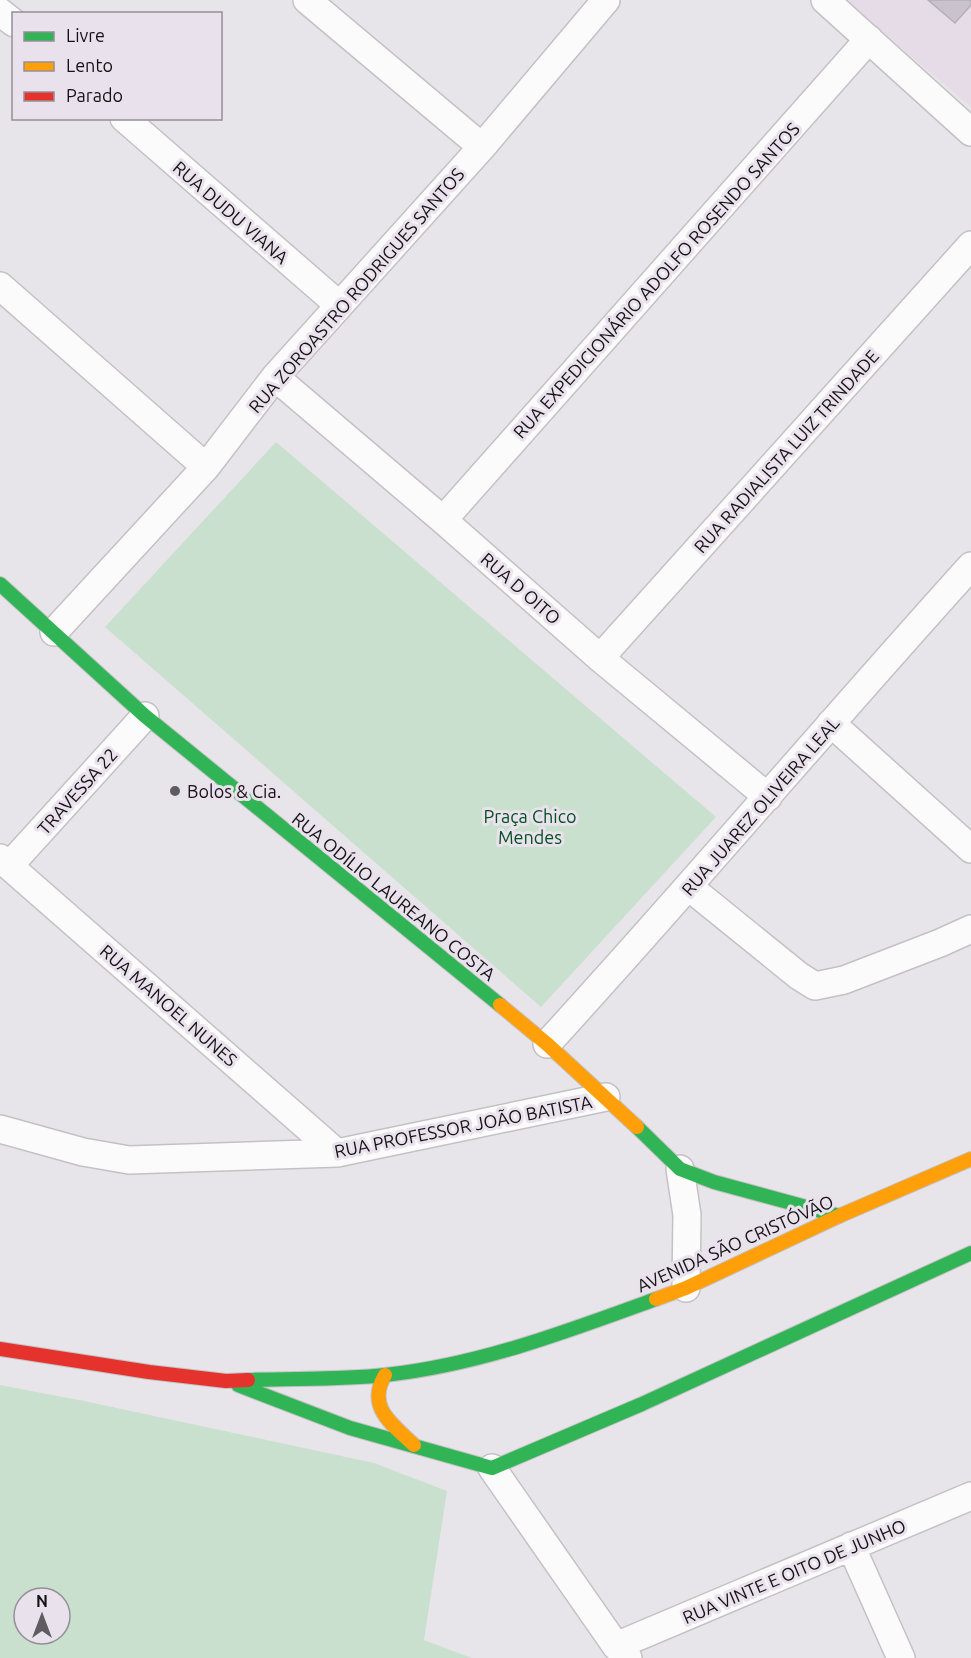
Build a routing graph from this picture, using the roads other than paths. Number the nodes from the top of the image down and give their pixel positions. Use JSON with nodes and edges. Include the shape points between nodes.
{"nodes":[{"id":1,"x":307,"y":0,"type":"edge"},
{"id":2,"x":606,"y":0,"type":"edge"},
{"id":3,"x":825,"y":0,"type":"edge"},
{"id":4,"x":0,"y":12,"type":"edge"},
{"id":5,"x":12,"y":21,"type":"edge"},
{"id":6,"x":870,"y":39,"type":"junction"},
{"id":7,"x":126,"y":120,"type":"edge"},
{"id":8,"x":971,"y":132,"type":"edge"},
{"id":9,"x":482,"y":147,"type":"junction"},
{"id":10,"x":971,"y":245,"type":"edge"},
{"id":11,"x":0,"y":286,"type":"edge"},
{"id":12,"x":339,"y":305,"type":"junction"},
{"id":13,"x":275,"y":377,"type":"junction"},
{"id":14,"x":206,"y":467,"type":"junction"},
{"id":15,"x":443,"y":520,"type":"junction"},
{"id":16,"x":969,"y":572,"type":"edge"},
{"id":17,"x":0,"y":584,"type":"edge"},
{"id":18,"x":54,"y":632,"type":"junction"},
{"id":19,"x":600,"y":658,"type":"junction"},
{"id":20,"x":145,"y":716,"type":"junction"},
{"id":21,"x":831,"y":723,"type":"junction"},
{"id":22,"x":768,"y":797,"type":"junction"},
{"id":23,"x":971,"y":849,"type":"edge"},
{"id":24,"x":4,"y":862,"type":"edge"},
{"id":25,"x":689,"y":887,"type":"junction"},
{"id":26,"x":971,"y":929,"type":"edge"},
{"id":27,"x":547,"y":1044,"type":"junction"},
{"id":28,"x":606,"y":1097,"type":"junction"},
{"id":29,"x":0,"y":1129,"type":"edge"},
{"id":30,"x":337,"y":1153,"type":"junction"},
{"id":31,"x":971,"y":1160,"type":"edge"},
{"id":32,"x":680,"y":1169,"type":"junction"},
{"id":33,"x":839,"y":1216,"type":"junction"},
{"id":34,"x":971,"y":1253,"type":"edge"},
{"id":35,"x":686,"y":1288,"type":"junction"},
{"id":36,"x":0,"y":1349,"type":"edge"},
{"id":37,"x":385,"y":1375,"type":"junction"},
{"id":38,"x":225,"y":1381,"type":"junction"},
{"id":39,"x":417,"y":1448,"type":"junction"},
{"id":40,"x":492,"y":1468,"type":"junction"},
{"id":41,"x":971,"y":1496,"type":"edge"},
{"id":42,"x":851,"y":1546,"type":"junction"},
{"id":43,"x":622,"y":1652,"type":"edge"},
{"id":44,"x":901,"y":1658,"type":"edge"}],
"edges":[{"from":1,"to":9,"type":"street"},
{"from":2,"to":9,"type":"street","name":"RUA ZOROASTRO RODRIGUES SANTOS"},
{"from":3,"to":6,"type":"street"},
{"from":4,"to":5,"type":"street"},
{"from":6,"to":8,"type":"street"},
{"from":6,"to":15,"type":"street","name":"RUA EXPEDICIONÁRIO ADOLFO ROSENDO SANTOS"},
{"from":7,"to":12,"type":"street","name":"RUA DUDU VIANA"},
{"from":9,"to":12,"type":"street","name":"RUA ZOROASTRO RODRIGUES SANTOS"},
{"from":10,"to":19,"type":"street","name":"RUA RADIALISTA LUIZ TRINDADE"},
{"from":11,"to":14,"type":"street"},
{"from":12,"to":13,"type":"street","name":"RUA ZOROASTRO RODRIGUES SANTOS"},
{"from":13,"to":14,"type":"street","name":"RUA ZOROASTRO RODRIGUES SANTOS"},
{"from":13,"to":15,"type":"street","name":"RUA D OITO"},
{"from":14,"to":18,"type":"street","name":"RUA ZOROASTRO RODRIGUES SANTOS"},
{"from":15,"to":19,"type":"street","name":"RUA D OITO"},
{"from":16,"to":21,"type":"street","name":"RUA JUAREZ OLIVEIRA LEAL"},
{"from":17,"to":18,"type":"street","name":"RUA ODÍLIO LAUREANO COSTA"},
{"from":18,"to":20,"type":"street","name":"RUA ODÍLIO LAUREANO COSTA"},
{"from":19,"to":22,"type":"street","name":"RUA D OITO"},
{"from":20,"to":24,"type":"street","name":"TRAVESSA 22"},
{"from":20,"to":27,"type":"street","name":"RUA ODÍLIO LAUREANO COSTA"},
{"from":21,"to":22,"type":"street","name":"RUA JUAREZ OLIVEIRA LEAL"},
{"from":21,"to":23,"type":"street"},
{"from":22,"to":25,"type":"street","name":"RUA JUAREZ OLIVEIRA LEAL"},
{"from":24,"to":30,"type":"street","name":"RUA MANOEL NUNES"},
{"from":25,"to":26,"type":"street","via":[[816,986],[844,981]]},
{"from":25,"to":27,"type":"street","name":"RUA JUAREZ OLIVEIRA LEAL"},
{"from":27,"to":28,"type":"street","name":"RUA ODÍLIO LAUREANO COSTA"},
{"from":28,"to":30,"type":"street","name":"RUA PROFESSOR JOÃO BATISTA"},
{"from":28,"to":32,"type":"street","name":"RUA ODÍLIO LAUREANO COSTA"},
{"from":29,"to":30,"type":"street","name":"RUA PROFESSOR JOÃO BATISTA","via":[[129,1160]]},
{"from":31,"to":33,"type":"street","name":"AVENIDA SÃO CRISTÓVÃO"},
{"from":32,"to":33,"type":"street"},
{"from":32,"to":35,"type":"street","via":[[687,1215]]},
{"from":33,"to":35,"type":"street","name":"AVENIDA SÃO CRISTÓVÃO"},
{"from":34,"to":40,"type":"street","via":[[642,1404]]},
{"from":35,"to":37,"type":"street","name":"AVENIDA SÃO CRISTÓVÃO","via":[[514,1348]]},
{"from":36,"to":38,"type":"street"},
{"from":37,"to":38,"type":"street","name":"AVENIDA SÃO CRISTÓVÃO"},
{"from":37,"to":39,"type":"street","via":[[378,1389],[379,1405],[390,1422]]},
{"from":38,"to":39,"type":"street","via":[[350,1428]]},
{"from":39,"to":40,"type":"street"},
{"from":40,"to":43,"type":"street"},
{"from":41,"to":42,"type":"street","name":"RUA VINTE E OITO DE JUNHO"},
{"from":42,"to":43,"type":"street","name":"RUA VINTE E OITO DE JUNHO"},
{"from":42,"to":44,"type":"street"}]}
